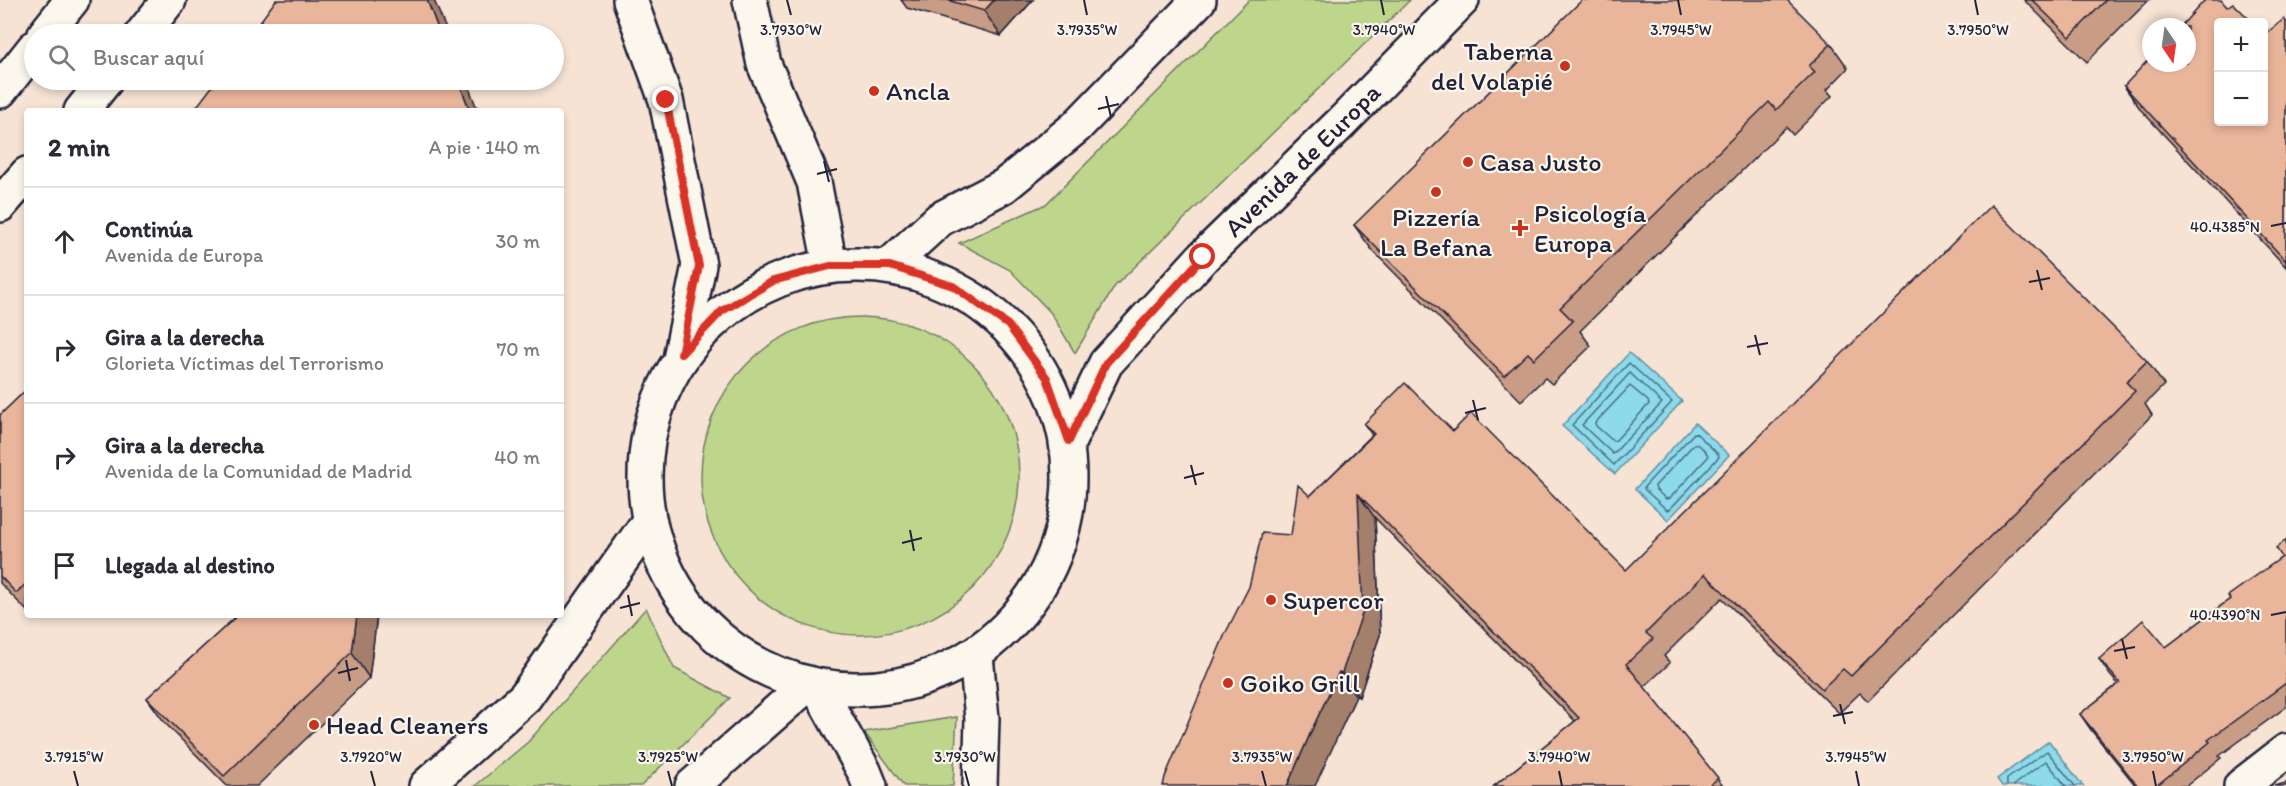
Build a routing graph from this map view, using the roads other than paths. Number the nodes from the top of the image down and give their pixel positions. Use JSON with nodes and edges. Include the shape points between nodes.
{"nodes":[{"id":1,"x":72,"y":0,"type":"edge"},
{"id":2,"x":169,"y":0,"type":"edge"},
{"id":3,"x":630,"y":0,"type":"edge"},
{"id":4,"x":727,"y":0,"type":"edge"},
{"id":5,"x":750,"y":0,"type":"edge"},
{"id":6,"x":1198,"y":0,"type":"edge"},
{"id":7,"x":1462,"y":0,"type":"edge"},
{"id":8,"x":53,"y":24,"type":"edge"},
{"id":9,"x":150,"y":24,"type":"edge"},
{"id":10,"x":24,"y":61,"type":"edge"},
{"id":11,"x":764,"y":64,"type":"junction"},
{"id":12,"x":98,"y":90,"type":"edge"},
{"id":13,"x":0,"y":92,"type":"edge"},
{"id":14,"x":83,"y":108,"type":"edge"},
{"id":15,"x":24,"y":177,"type":"edge"},
{"id":16,"x":0,"y":205,"type":"edge"},
{"id":17,"x":830,"y":266,"type":"junction"},
{"id":18,"x":890,"y":266,"type":"junction"},
{"id":19,"x":681,"y":354,"type":"junction"},
{"id":20,"x":1069,"y":441,"type":"junction"},
{"id":21,"x":647,"y":524,"type":"junction"},
{"id":22,"x":976,"y":656,"type":"junction"},
{"id":23,"x":813,"y":686,"type":"junction"},
{"id":24,"x":2286,"y":751,"type":"edge"},
{"id":25,"x":426,"y":786,"type":"edge"},
{"id":26,"x":692,"y":786,"type":"edge"},
{"id":27,"x":870,"y":786,"type":"edge"},
{"id":28,"x":980,"y":786,"type":"edge"},
{"id":29,"x":2241,"y":786,"type":"edge"}],
"edges":[{"from":1,"to":8,"type":"main road"},
{"from":2,"to":9,"type":"main road"},
{"from":3,"to":19,"type":"main road","via":[[666,100],[699,266]]},
{"from":4,"to":11,"type":"main road"},
{"from":5,"to":11,"type":"main road"},
{"from":6,"to":18,"type":"main road","via":[[1076,127],[1004,186],[940,219]]},
{"from":7,"to":20,"type":"main road","name":"Avenida de Europa","via":[[1203,257],[1106,363]]},
{"from":10,"to":13,"type":"main road"},
{"from":11,"to":17,"type":"main road","via":[[814,182]]},
{"from":12,"to":14,"type":"main road"},
{"from":15,"to":16,"type":"main road"},
{"from":17,"to":18,"type":"main road"},
{"from":17,"to":19,"type":"main road","via":[[773,281],[732,305]]},
{"from":18,"to":20,"type":"main road","via":[[953,286],[1008,325],[1047,378]]},
{"from":19,"to":21,"type":"main road","via":[[654,407],[643,465]]},
{"from":20,"to":22,"type":"main road","via":[[1067,523],[1035,598]]},
{"from":21,"to":23,"type":"main road","via":[[676,593],[726,648]]},
{"from":21,"to":25,"type":"main road","via":[[525,697]]},
{"from":22,"to":23,"type":"main road","via":[[900,688]]},
{"from":22,"to":28,"type":"main road","via":[[982,718]]},
{"from":23,"to":26,"type":"main road"},
{"from":23,"to":27,"type":"main road"},
{"from":24,"to":29,"type":"main road"}]}
